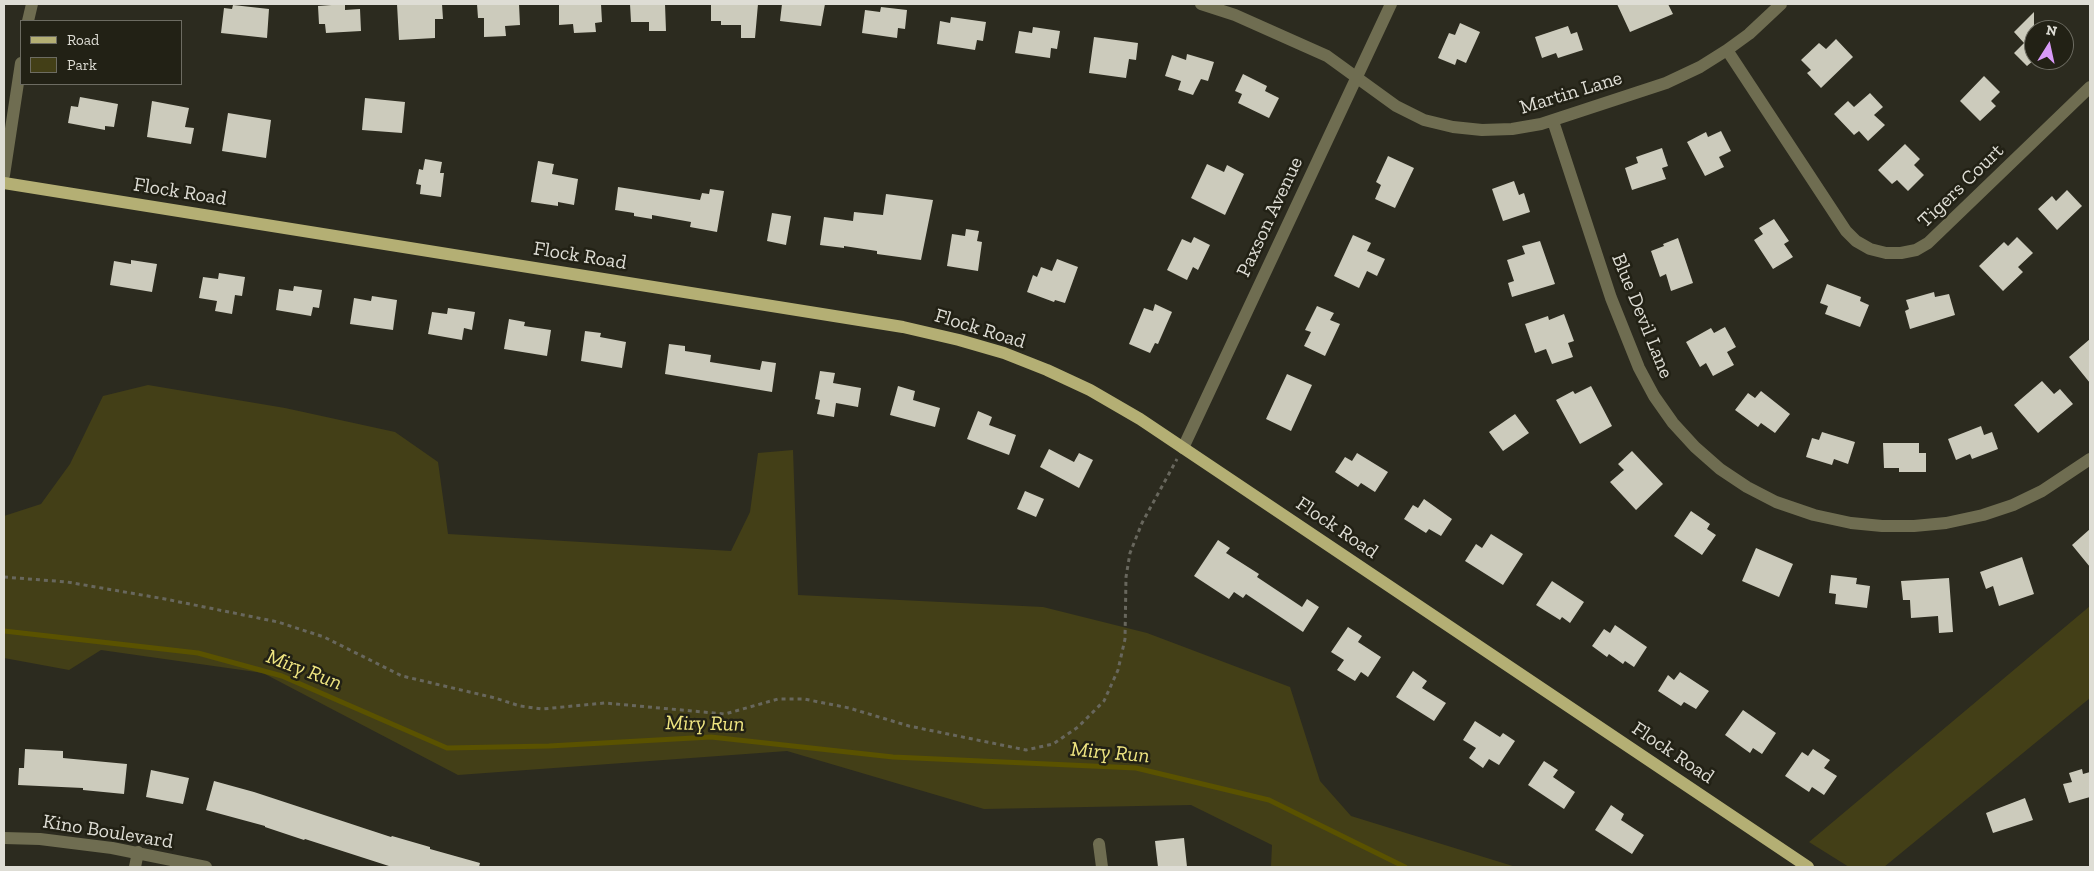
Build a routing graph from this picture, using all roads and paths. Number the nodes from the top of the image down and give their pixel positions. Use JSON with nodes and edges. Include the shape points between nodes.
{"nodes":[{"id":1,"x":32,"y":4,"type":"edge"},
{"id":2,"x":1201,"y":4,"type":"edge"},
{"id":3,"x":1392,"y":4,"type":"edge"},
{"id":4,"x":1782,"y":4,"type":"edge"},
{"id":5,"x":28,"y":20,"type":"edge"},
{"id":6,"x":1727,"y":50,"type":"junction"},
{"id":7,"x":20,"y":69,"type":"edge"},
{"id":8,"x":1358,"y":78,"type":"junction"},
{"id":9,"x":2090,"y":87,"type":"edge"},
{"id":10,"x":1553,"y":121,"type":"junction"},
{"id":11,"x":4,"y":175,"type":"edge"},
{"id":12,"x":4,"y":183,"type":"edge"},
{"id":13,"x":1183,"y":448,"type":"junction"},
{"id":14,"x":2090,"y":459,"type":"edge"},
{"id":15,"x":4,"y":577,"type":"edge"},
{"id":16,"x":4,"y":838,"type":"edge"},
{"id":17,"x":1099,"y":844,"type":"dead end"},
{"id":18,"x":138,"y":852,"type":"junction"},
{"id":19,"x":135,"y":867,"type":"edge"},
{"id":20,"x":206,"y":867,"type":"edge"},
{"id":21,"x":1102,"y":867,"type":"edge"},
{"id":22,"x":1808,"y":867,"type":"edge"}],
"edges":[{"from":1,"to":5,"type":"street"},
{"from":2,"to":8,"type":"street","name":"Martin Lane","via":[[1235,15],[1327,56]]},
{"from":3,"to":8,"type":"street","name":"Paxson Avenue"},
{"from":4,"to":6,"type":"street","name":"Martin Lane"},
{"from":6,"to":9,"type":"street","name":"Tigers Court","via":[[1846,232],[1870,249],[1886,253],[1901,254],[1928,244]]},
{"from":6,"to":10,"type":"street","name":"Martin Lane","via":[[1666,83]]},
{"from":7,"to":11,"type":"street"},
{"from":8,"to":10,"type":"street","name":"Martin Lane","via":[[1396,106],[1424,120],[1453,127],[1512,129]]},
{"from":8,"to":13,"type":"street","name":"Paxson Avenue"},
{"from":10,"to":14,"type":"street","name":"Blue Devil Lane","via":[[1611,298],[1639,368],[1673,423],[1695,447],[1747,487],[1776,502],[1814,515],[1850,523],[1914,526],[1946,523],[2013,505],[2042,491]]},
{"from":12,"to":13,"type":"main road","name":"Flock Road","via":[[903,327],[968,342],[1047,370],[1140,419]]},
{"from":13,"to":15,"type":"path","via":[[1142,523],[1130,553],[1126,577],[1125,639],[1118,670],[1104,701],[1078,727],[1053,744],[1026,750],[909,726],[804,699],[778,699],[725,714],[605,703],[542,709],[520,706],[402,676],[324,637],[278,622],[67,582]]},
{"from":13,"to":22,"type":"main road","name":"Flock Road"},
{"from":16,"to":18,"type":"street","name":"Kino Boulevard","via":[[40,839]]},
{"from":17,"to":21,"type":"street"},
{"from":18,"to":19,"type":"street"},
{"from":18,"to":20,"type":"street","name":"Kino Boulevard"}]}
